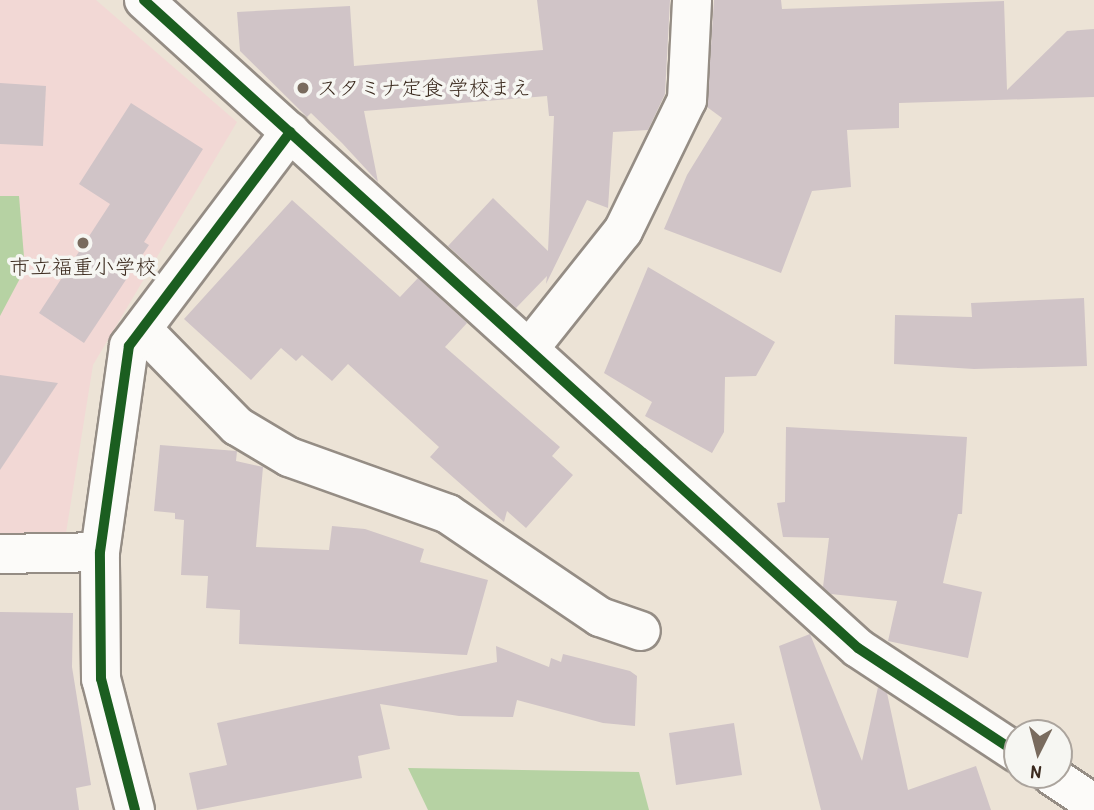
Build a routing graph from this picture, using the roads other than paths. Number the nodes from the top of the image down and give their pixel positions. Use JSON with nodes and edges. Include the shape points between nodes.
{"nodes":[{"id":1,"x":144,"y":0,"type":"edge"},
{"id":2,"x":692,"y":0,"type":"edge"},
{"id":3,"x":297,"y":139,"type":"junction"},
{"id":4,"x":142,"y":329,"type":"junction"},
{"id":5,"x":529,"y":349,"type":"junction"},
{"id":6,"x":100,"y":552,"type":"junction"},
{"id":7,"x":0,"y":554,"type":"edge"},
{"id":8,"x":641,"y":631,"type":"dead end"},
{"id":9,"x":1003,"y":744,"type":"edge"},
{"id":10,"x":1072,"y":789,"type":"edge"},
{"id":11,"x":1094,"y":804,"type":"edge"},
{"id":12,"x":135,"y":810,"type":"edge"}],
"edges":[{"from":1,"to":3,"type":"street"},
{"from":2,"to":5,"type":"street","via":[[687,100],[623,231]]},
{"from":3,"to":4,"type":"street"},
{"from":3,"to":5,"type":"street"},
{"from":4,"to":6,"type":"street","via":[[129,346]]},
{"from":4,"to":8,"type":"street","via":[[237,426],[289,457],[447,514],[600,617]]},
{"from":5,"to":9,"type":"street","via":[[858,648]]},
{"from":6,"to":7,"type":"street"},
{"from":6,"to":12,"type":"street","via":[[101,679]]},
{"from":10,"to":11,"type":"street"}]}
